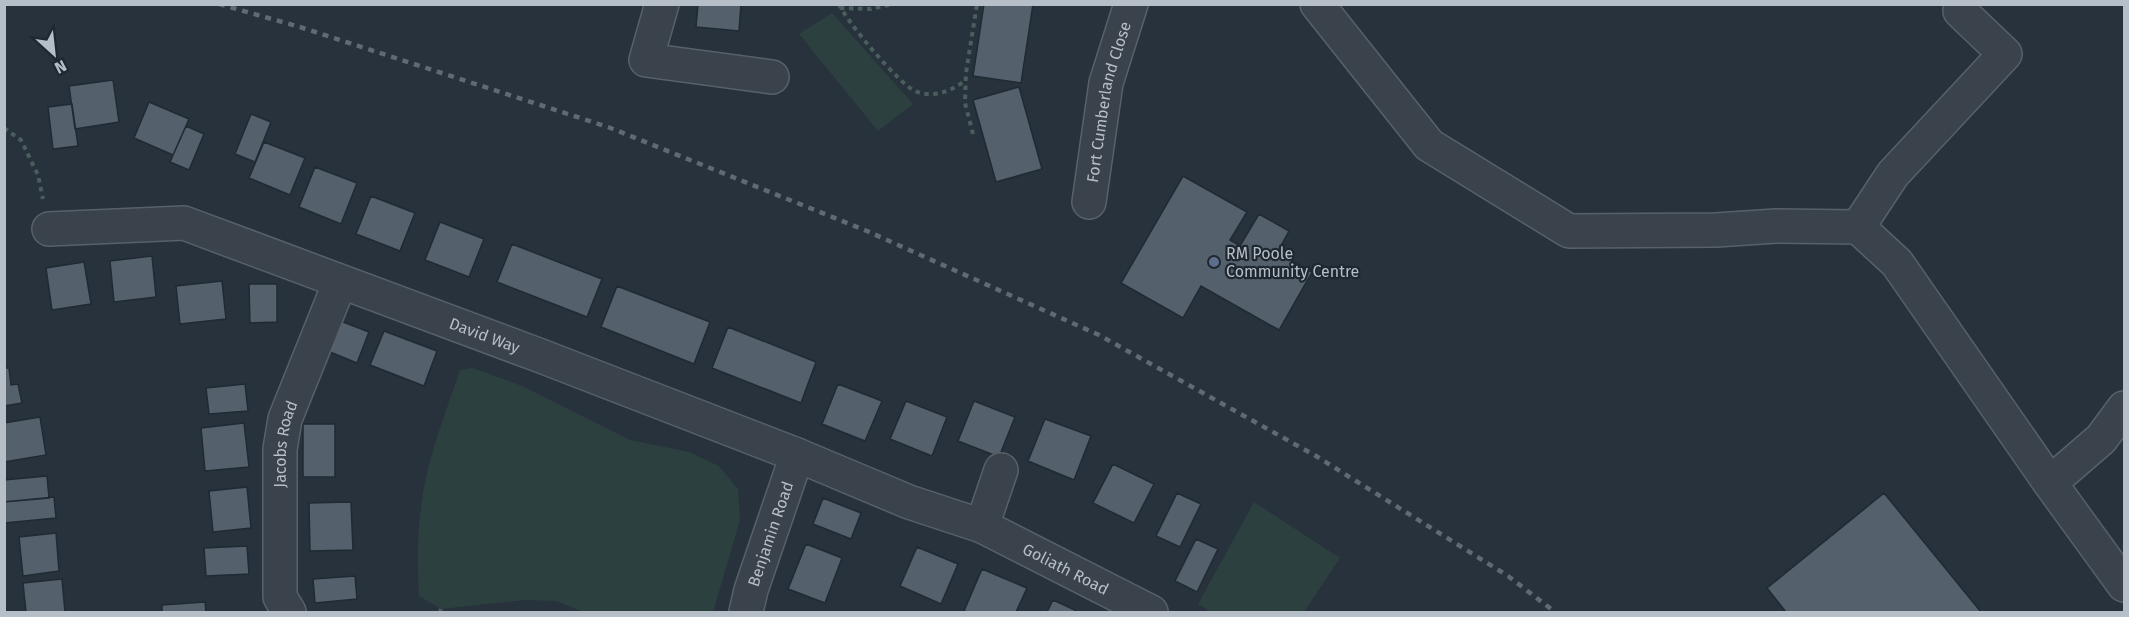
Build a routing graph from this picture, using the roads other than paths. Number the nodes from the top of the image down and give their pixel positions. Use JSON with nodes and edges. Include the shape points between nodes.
{"nodes":[{"id":1,"x":1131,"y":4,"type":"edge"},
{"id":2,"x":1317,"y":4,"type":"edge"},
{"id":3,"x":661,"y":11,"type":"edge"},
{"id":4,"x":1960,"y":11,"type":"dead end"},
{"id":5,"x":772,"y":77,"type":"dead end"},
{"id":6,"x":1089,"y":202,"type":"dead end"},
{"id":7,"x":1858,"y":227,"type":"junction"},
{"id":8,"x":49,"y":229,"type":"road end"},
{"id":9,"x":340,"y":282,"type":"junction"},
{"id":10,"x":2124,"y":408,"type":"edge"},
{"id":11,"x":797,"y":454,"type":"junction"},
{"id":12,"x":1001,"y":470,"type":"dead end"},
{"id":13,"x":2050,"y":483,"type":"junction"},
{"id":14,"x":909,"y":502,"type":"joint"},
{"id":15,"x":982,"y":526,"type":"junction"},
{"id":16,"x":2124,"y":585,"type":"edge"},
{"id":17,"x":280,"y":607,"type":"edge"},
{"id":18,"x":746,"y":612,"type":"edge"},
{"id":19,"x":1150,"y":612,"type":"edge"}],
"edges":[{"from":1,"to":6,"type":"street","name":"Fort Cumberland Close","via":[[1106,83]]},
{"from":2,"to":7,"type":"street","via":[[1429,145],[1569,231]]},
{"from":3,"to":5,"type":"street","via":[[646,60]]},
{"from":4,"to":7,"type":"street","via":[[2005,54],[1893,174]]},
{"from":7,"to":13,"type":"street","via":[[1898,263]]},
{"from":8,"to":9,"type":"street","name":"David Way","via":[[184,223]]},
{"from":9,"to":11,"type":"street","name":"David Way"},
{"from":9,"to":17,"type":"street","name":"Jacobs Road","via":[[285,419],[280,449]]},
{"from":10,"to":13,"type":"street","via":[[2101,439]]},
{"from":11,"to":14,"type":"street","name":"David Way"},
{"from":11,"to":18,"type":"street","name":"Benjamin Road"},
{"from":12,"to":15,"type":"street"},
{"from":13,"to":16,"type":"street"},
{"from":14,"to":15,"type":"street","name":"Goliath Road"},
{"from":15,"to":19,"type":"street","name":"Goliath Road"}]}
